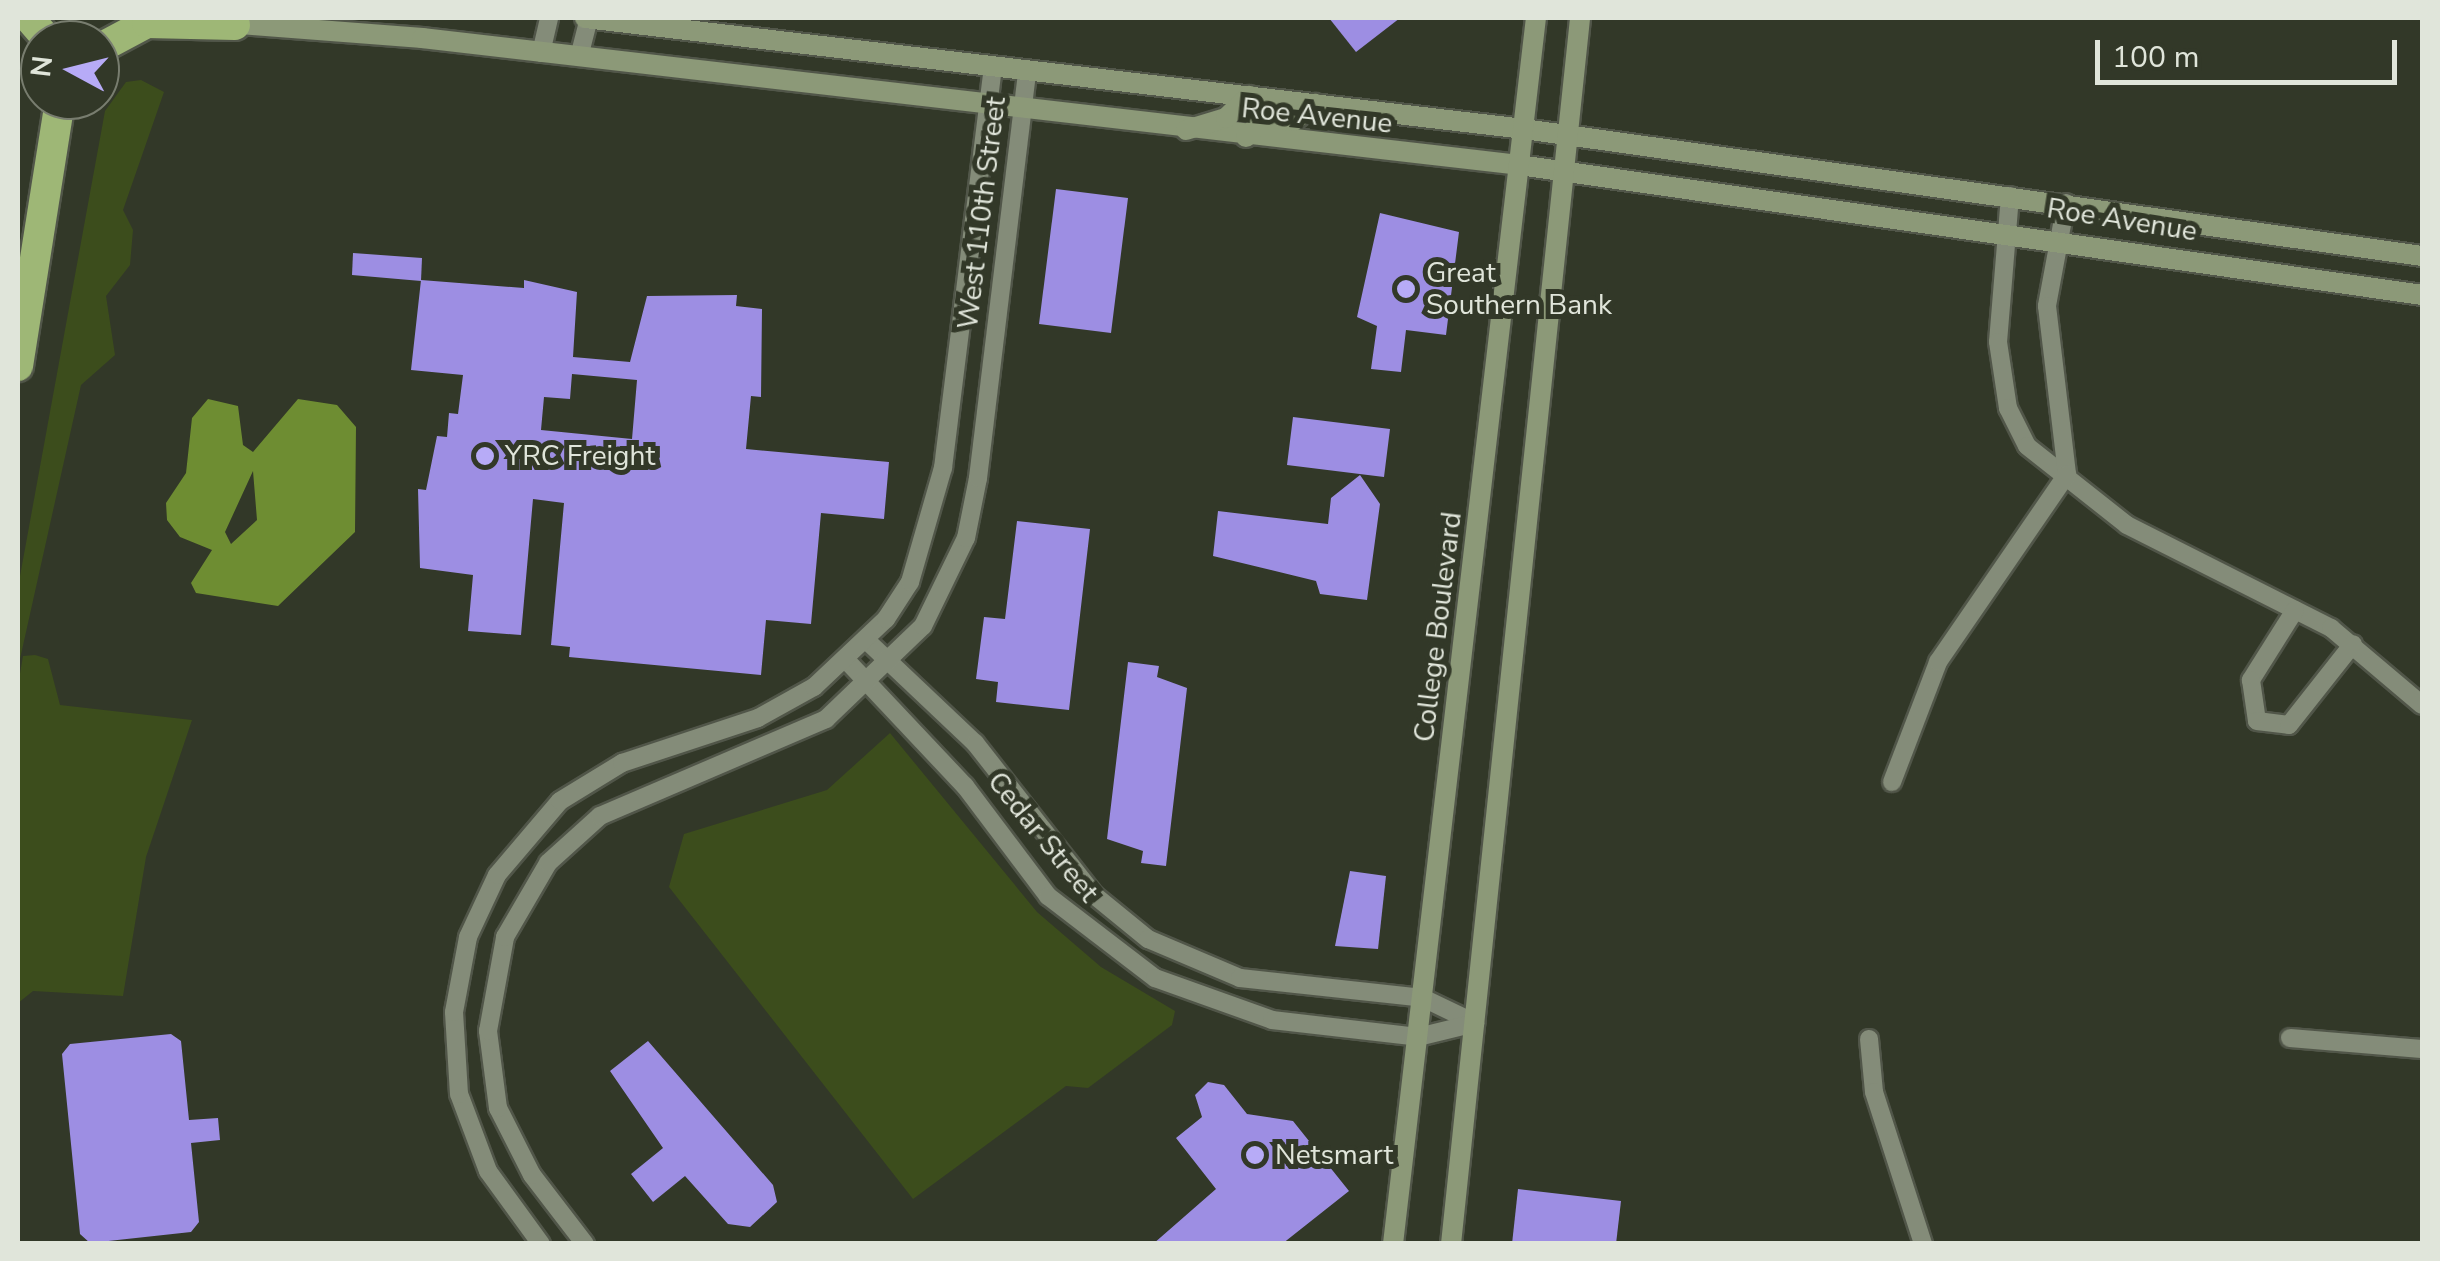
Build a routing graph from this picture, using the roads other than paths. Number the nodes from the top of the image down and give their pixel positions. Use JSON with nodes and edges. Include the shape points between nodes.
{"nodes":[{"id":1,"x":203,"y":18,"type":"edge"},
{"id":2,"x":549,"y":18,"type":"edge"},
{"id":3,"x":588,"y":18,"type":"edge"},
{"id":4,"x":1536,"y":18,"type":"edge"},
{"id":5,"x":1580,"y":18,"type":"edge"},
{"id":6,"x":235,"y":25,"type":"junction"},
{"id":7,"x":120,"y":37,"type":"edge"},
{"id":8,"x":541,"y":53,"type":"junction"},
{"id":9,"x":579,"y":57,"type":"junction"},
{"id":10,"x":993,"y":68,"type":"junction"},
{"id":11,"x":1027,"y":72,"type":"junction"},
{"id":12,"x":1249,"y":96,"type":"junction"},
{"id":13,"x":1315,"y":104,"type":"junction"},
{"id":14,"x":987,"y":108,"type":"junction"},
{"id":15,"x":1021,"y":112,"type":"junction"},
{"id":16,"x":57,"y":120,"type":"edge"},
{"id":17,"x":1524,"y":129,"type":"junction"},
{"id":18,"x":1186,"y":130,"type":"junction"},
{"id":19,"x":1246,"y":136,"type":"junction"},
{"id":20,"x":1571,"y":136,"type":"junction"},
{"id":21,"x":1519,"y":166,"type":"junction"},
{"id":22,"x":1568,"y":172,"type":"junction"},
{"id":23,"x":2010,"y":196,"type":"junction"},
{"id":24,"x":2066,"y":203,"type":"junction"},
{"id":25,"x":2008,"y":231,"type":"junction"},
{"id":26,"x":2062,"y":239,"type":"junction"},
{"id":27,"x":2422,"y":256,"type":"edge"},
{"id":28,"x":2422,"y":295,"type":"edge"},
{"id":29,"x":956,"y":356,"type":"junction"},
{"id":30,"x":993,"y":360,"type":"junction"},
{"id":31,"x":18,"y":366,"type":"edge"},
{"id":32,"x":2068,"y":474,"type":"junction"},
{"id":33,"x":2295,"y":610,"type":"junction"},
{"id":34,"x":866,"y":640,"type":"junction"},
{"id":35,"x":2353,"y":644,"type":"junction"},
{"id":36,"x":846,"y":662,"type":"junction"},
{"id":37,"x":892,"y":662,"type":"junction"},
{"id":38,"x":871,"y":686,"type":"junction"},
{"id":39,"x":2422,"y":705,"type":"edge"},
{"id":40,"x":1892,"y":782,"type":"dead end"},
{"id":41,"x":1240,"y":978,"type":"junction"},
{"id":42,"x":1423,"y":998,"type":"junction"},
{"id":43,"x":1226,"y":1008,"type":"junction"},
{"id":44,"x":1475,"y":1023,"type":"junction"},
{"id":45,"x":1418,"y":1037,"type":"junction"},
{"id":46,"x":2290,"y":1038,"type":"dead end"},
{"id":47,"x":1869,"y":1039,"type":"dead end"},
{"id":48,"x":2422,"y":1049,"type":"edge"},
{"id":49,"x":541,"y":1244,"type":"edge"},
{"id":50,"x":585,"y":1244,"type":"edge"},
{"id":51,"x":1393,"y":1244,"type":"edge"},
{"id":52,"x":1450,"y":1244,"type":"edge"},
{"id":53,"x":1923,"y":1244,"type":"edge"}],
"edges":[{"from":1,"to":6,"type":"main road","name":"Roe Avenue"},
{"from":2,"to":8,"type":"street"},
{"from":3,"to":9,"type":"street"},
{"from":3,"to":10,"type":"main road","name":"Roe Avenue"},
{"from":4,"to":17,"type":"main road","name":"College Boulevard"},
{"from":5,"to":20,"type":"main road"},
{"from":6,"to":7,"type":"highway","via":[[147,23]]},
{"from":6,"to":8,"type":"main road","name":"Roe Avenue"},
{"from":8,"to":9,"type":"main road","name":"Roe Avenue"},
{"from":9,"to":14,"type":"main road","name":"Roe Avenue"},
{"from":10,"to":11,"type":"main road","name":"Roe Avenue"},
{"from":10,"to":14,"type":"street","name":"West 110th Street"},
{"from":11,"to":12,"type":"main road","name":"Roe Avenue"},
{"from":11,"to":15,"type":"street","name":"West 110th Street"},
{"from":12,"to":13,"type":"main road","name":"Roe Avenue"},
{"from":12,"to":18,"type":"main road","via":[[1226,118]]},
{"from":13,"to":17,"type":"main road","name":"Roe Avenue"},
{"from":13,"to":19,"type":"main road","via":[[1292,121],[1267,117]]},
{"from":14,"to":15,"type":"main road","name":"Roe Avenue"},
{"from":14,"to":29,"type":"street","name":"West 110th Street"},
{"from":15,"to":18,"type":"main road","name":"Roe Avenue"},
{"from":15,"to":30,"type":"street","name":"West 110th Street"},
{"from":16,"to":31,"type":"highway"},
{"from":17,"to":20,"type":"main road","name":"Roe Avenue"},
{"from":17,"to":21,"type":"main road","name":"College Boulevard"},
{"from":18,"to":19,"type":"main road","name":"Roe Avenue"},
{"from":19,"to":21,"type":"main road","name":"Roe Avenue"},
{"from":20,"to":22,"type":"main road"},
{"from":20,"to":23,"type":"main road","name":"Roe Avenue"},
{"from":21,"to":22,"type":"main road","name":"Roe Avenue"},
{"from":21,"to":42,"type":"main road","name":"College Boulevard"},
{"from":22,"to":25,"type":"main road","name":"Roe Avenue"},
{"from":22,"to":44,"type":"main road"},
{"from":23,"to":24,"type":"main road","name":"Roe Avenue"},
{"from":23,"to":25,"type":"street"},
{"from":24,"to":26,"type":"street"},
{"from":24,"to":27,"type":"main road","name":"Roe Avenue"},
{"from":25,"to":26,"type":"main road","name":"Roe Avenue"},
{"from":25,"to":32,"type":"street","via":[[1998,342],[2008,408],[2027,446]]},
{"from":26,"to":28,"type":"main road","name":"Roe Avenue"},
{"from":26,"to":32,"type":"street","via":[[2046,306]]},
{"from":29,"to":30,"type":"street","name":"West 110th Street"},
{"from":29,"to":34,"type":"street","name":"West 110th Street","via":[[928,536],[910,582]]},
{"from":30,"to":37,"type":"street","name":"West 110th Street","via":[[966,538],[923,626]]},
{"from":32,"to":33,"type":"street","via":[[2127,525]]},
{"from":32,"to":40,"type":"street","via":[[1938,662]]},
{"from":33,"to":35,"type":"street"},
{"from":33,"to":35,"type":"street","via":[[2252,680],[2257,721],[2289,725]]},
{"from":34,"to":36,"type":"street","name":"West 110th Street"},
{"from":34,"to":37,"type":"street","name":"Cedar Street"},
{"from":35,"to":39,"type":"street"},
{"from":36,"to":38,"type":"street","name":"Cedar Street"},
{"from":36,"to":49,"type":"street","name":"West 110th Street","via":[[758,718],[596,778],[560,801],[497,875],[461,961],[455,1063],[481,1156]]},
{"from":37,"to":38,"type":"street","name":"West 110th Street"},
{"from":37,"to":41,"type":"street","name":"Cedar Street","via":[[974,743],[1110,911],[1170,951]]},
{"from":38,"to":43,"type":"street","name":"Cedar Street","via":[[1078,925],[1155,978]]},
{"from":38,"to":50,"type":"street","name":"West 110th Street","via":[[791,739],[664,782],[600,816],[528,888],[492,986],[491,1074],[517,1150]]},
{"from":41,"to":42,"type":"street","name":"Cedar Street"},
{"from":41,"to":43,"type":"street"},
{"from":42,"to":44,"type":"street","name":"Cedar Street"},
{"from":42,"to":45,"type":"main road","name":"College Boulevard"},
{"from":43,"to":45,"type":"street","name":"Cedar Street"},
{"from":44,"to":45,"type":"street","name":"Cedar Street"},
{"from":44,"to":52,"type":"main road"},
{"from":45,"to":51,"type":"main road","name":"College Boulevard"},
{"from":46,"to":48,"type":"street"},
{"from":47,"to":53,"type":"street","via":[[1874,1092]]}]}
